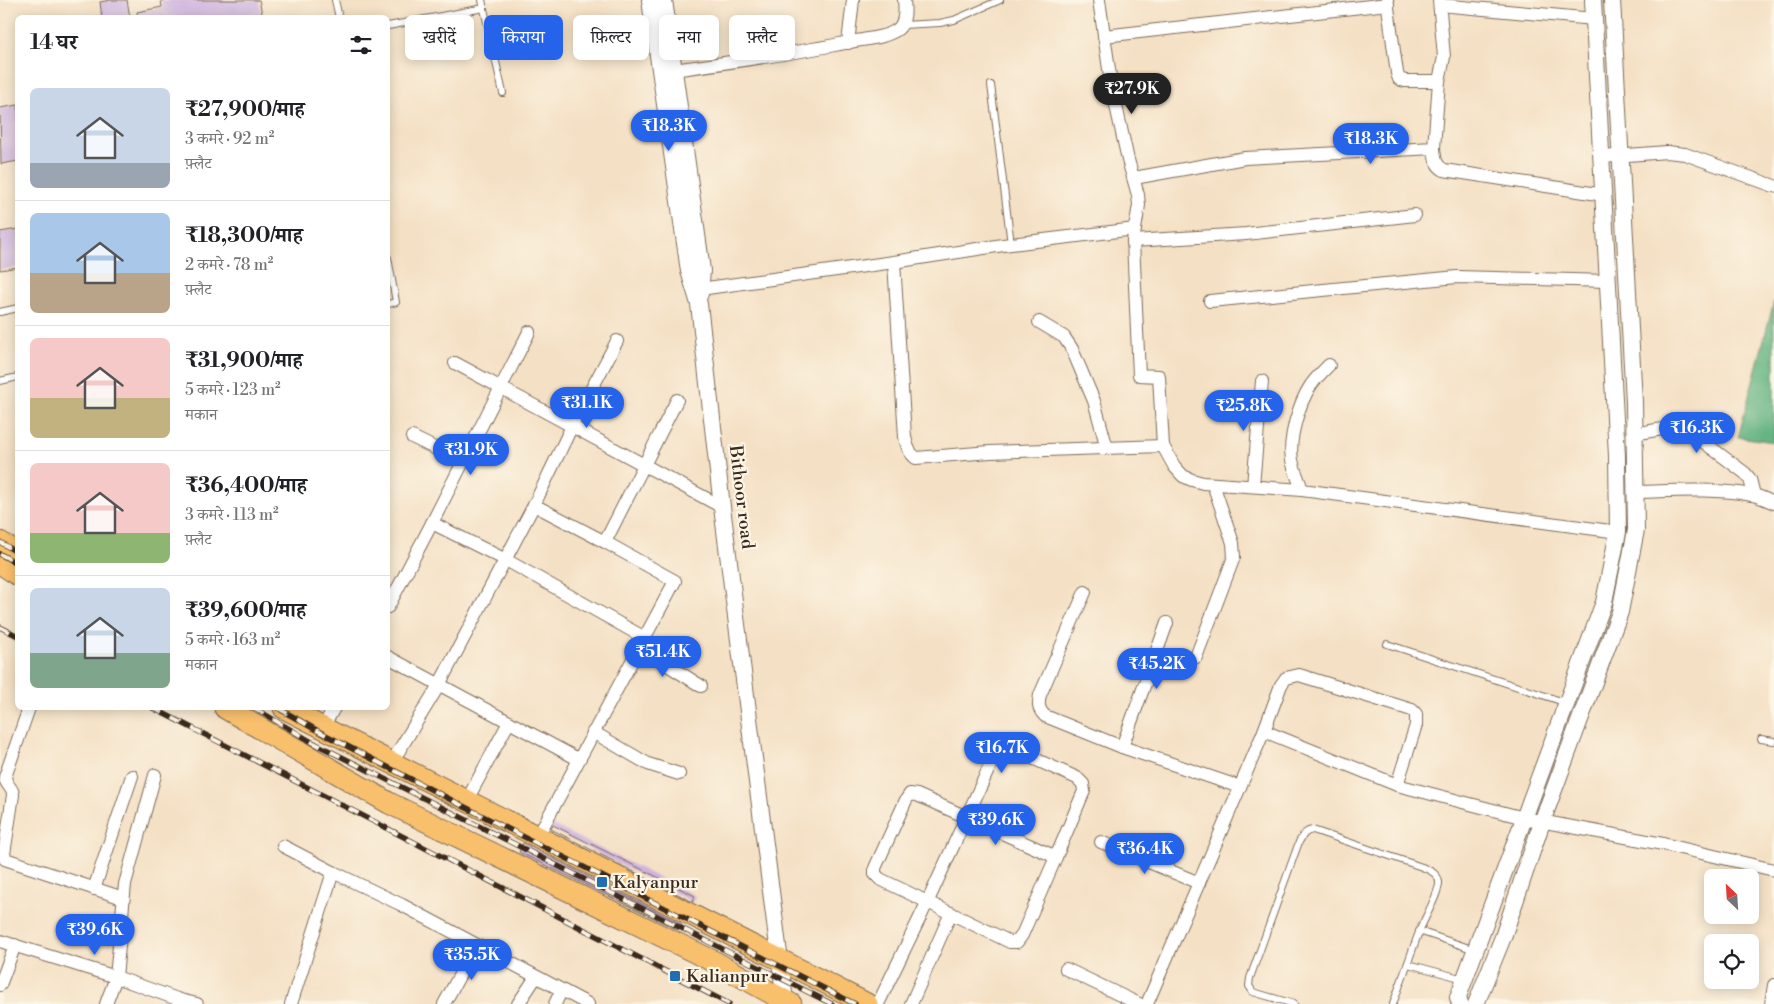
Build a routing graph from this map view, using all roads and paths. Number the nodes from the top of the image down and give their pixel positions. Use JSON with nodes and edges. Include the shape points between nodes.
{"nodes":[{"id":1,"x":335,"y":0,"type":"edge"},
{"id":2,"x":482,"y":0,"type":"edge"},
{"id":3,"x":650,"y":0,"type":"edge"},
{"id":4,"x":664,"y":0,"type":"edge"},
{"id":5,"x":853,"y":0,"type":"edge"},
{"id":6,"x":904,"y":0,"type":"edge"},
{"id":7,"x":1000,"y":0,"type":"edge"},
{"id":8,"x":1099,"y":0,"type":"edge"},
{"id":9,"x":1594,"y":0,"type":"edge"},
{"id":10,"x":1612,"y":0,"type":"edge"},
{"id":11,"x":1388,"y":2,"type":"edge"},
{"id":12,"x":1440,"y":2,"type":"edge"},
{"id":13,"x":484,"y":8,"type":"junction"},
{"id":14,"x":338,"y":15,"type":"edge"},
{"id":15,"x":1594,"y":19,"type":"junction"},
{"id":16,"x":902,"y":25,"type":"junction"},
{"id":17,"x":390,"y":26,"type":"edge"},
{"id":18,"x":1104,"y":36,"type":"junction"},
{"id":19,"x":848,"y":43,"type":"junction"},
{"id":20,"x":673,"y":70,"type":"junction"},
{"id":21,"x":1439,"y":81,"type":"junction"},
{"id":22,"x":992,"y":85,"type":"dead end"},
{"id":23,"x":503,"y":94,"type":"dead end"},
{"id":24,"x":1434,"y":148,"type":"junction"},
{"id":25,"x":1602,"y":156,"type":"junction"},
{"id":26,"x":1621,"y":156,"type":"junction"},
{"id":27,"x":1134,"y":178,"type":"junction"},
{"id":28,"x":1774,"y":186,"type":"edge"},
{"id":29,"x":1604,"y":195,"type":"junction"},
{"id":30,"x":1415,"y":215,"type":"dead end"},
{"id":31,"x":1134,"y":235,"type":"junction"},
{"id":32,"x":1011,"y":244,"type":"junction"},
{"id":33,"x":894,"y":262,"type":"junction"},
{"id":34,"x":390,"y":269,"type":"edge"},
{"id":35,"x":1608,"y":281,"type":"junction"},
{"id":36,"x":699,"y":297,"type":"junction"},
{"id":37,"x":1210,"y":301,"type":"dead end"},
{"id":38,"x":390,"y":304,"type":"edge"},
{"id":39,"x":15,"y":309,"type":"edge"},
{"id":40,"x":0,"y":312,"type":"edge"},
{"id":41,"x":1039,"y":322,"type":"dead end"},
{"id":42,"x":529,"y":332,"type":"dead end"},
{"id":43,"x":618,"y":341,"type":"dead end"},
{"id":44,"x":454,"y":362,"type":"dead end"},
{"id":45,"x":1329,"y":364,"type":"dead end"},
{"id":46,"x":15,"y":378,"type":"edge"},
{"id":47,"x":0,"y":380,"type":"edge"},
{"id":48,"x":1262,"y":381,"type":"dead end"},
{"id":49,"x":501,"y":387,"type":"junction"},
{"id":50,"x":677,"y":400,"type":"dead end"},
{"id":51,"x":572,"y":426,"type":"junction"},
{"id":52,"x":1634,"y":434,"type":"junction"},
{"id":53,"x":412,"y":437,"type":"dead end"},
{"id":54,"x":1163,"y":446,"type":"junction"},
{"id":55,"x":1107,"y":448,"type":"junction"},
{"id":56,"x":463,"y":462,"type":"junction"},
{"id":57,"x":644,"y":466,"type":"junction"},
{"id":58,"x":1213,"y":484,"type":"junction"},
{"id":59,"x":1253,"y":486,"type":"junction"},
{"id":60,"x":1302,"y":490,"type":"junction"},
{"id":61,"x":1635,"y":492,"type":"junction"},
{"id":62,"x":1754,"y":495,"type":"junction"},
{"id":63,"x":1774,"y":503,"type":"edge"},
{"id":64,"x":534,"y":505,"type":"junction"},
{"id":65,"x":722,"y":508,"type":"junction"},
{"id":66,"x":432,"y":523,"type":"junction"},
{"id":67,"x":1618,"y":532,"type":"junction"},
{"id":68,"x":0,"y":542,"type":"edge"},
{"id":69,"x":605,"y":542,"type":"junction"},
{"id":70,"x":15,"y":551,"type":"edge"},
{"id":71,"x":506,"y":560,"type":"junction"},
{"id":72,"x":0,"y":564,"type":"edge"},
{"id":73,"x":15,"y":573,"type":"edge"},
{"id":74,"x":1085,"y":592,"type":"dead end"},
{"id":75,"x":390,"y":603,"type":"edge"},
{"id":76,"x":1166,"y":623,"type":"dead end"},
{"id":77,"x":642,"y":642,"type":"junction"},
{"id":78,"x":1387,"y":644,"type":"dead end"},
{"id":79,"x":1196,"y":657,"type":"dead end"},
{"id":80,"x":390,"y":659,"type":"edge"},
{"id":81,"x":439,"y":685,"type":"junction"},
{"id":82,"x":701,"y":686,"type":"dead end"},
{"id":83,"x":1567,"y":703,"type":"junction"},
{"id":84,"x":28,"y":710,"type":"edge"},
{"id":85,"x":228,"y":710,"type":"edge"},
{"id":86,"x":288,"y":710,"type":"edge"},
{"id":87,"x":333,"y":710,"type":"edge"},
{"id":88,"x":509,"y":722,"type":"junction"},
{"id":89,"x":323,"y":727,"type":"junction"},
{"id":90,"x":1264,"y":730,"type":"junction"},
{"id":91,"x":593,"y":732,"type":"junction"},
{"id":92,"x":1761,"y":739,"type":"dead end"},
{"id":93,"x":1774,"y":742,"type":"edge"},
{"id":94,"x":1122,"y":747,"type":"junction"},
{"id":95,"x":578,"y":759,"type":"junction"},
{"id":96,"x":392,"y":762,"type":"junction"},
{"id":97,"x":679,"y":774,"type":"dead end"},
{"id":98,"x":155,"y":775,"type":"dead end"},
{"id":99,"x":132,"y":776,"type":"dead end"},
{"id":100,"x":1397,"y":786,"type":"junction"},
{"id":101,"x":1240,"y":787,"type":"junction"},
{"id":102,"x":467,"y":800,"type":"junction"},
{"id":103,"x":966,"y":818,"type":"junction"},
{"id":104,"x":1524,"y":818,"type":"junction"},
{"id":105,"x":1542,"y":822,"type":"junction"},
{"id":106,"x":538,"y":836,"type":"junction"},
{"id":107,"x":1101,"y":842,"type":"dead end"},
{"id":108,"x":283,"y":846,"type":"dead end"},
{"id":109,"x":1056,"y":857,"type":"junction"},
{"id":110,"x":1774,"y":870,"type":"edge"},
{"id":111,"x":333,"y":872,"type":"junction"},
{"id":112,"x":1199,"y":883,"type":"junction"},
{"id":113,"x":94,"y":889,"type":"junction"},
{"id":114,"x":123,"y":898,"type":"junction"},
{"id":115,"x":927,"y":902,"type":"junction"},
{"id":116,"x":951,"y":913,"type":"junction"},
{"id":117,"x":1419,"y":932,"type":"junction"},
{"id":118,"x":0,"y":941,"type":"edge"},
{"id":119,"x":14,"y":945,"type":"junction"},
{"id":120,"x":476,"y":945,"type":"junction"},
{"id":121,"x":1476,"y":950,"type":"junction"},
{"id":122,"x":780,"y":958,"type":"junction"},
{"id":123,"x":1408,"y":964,"type":"junction"},
{"id":124,"x":1066,"y":969,"type":"dead end"},
{"id":125,"x":116,"y":977,"type":"junction"},
{"id":126,"x":536,"y":977,"type":"junction"},
{"id":127,"x":1465,"y":980,"type":"junction"},
{"id":128,"x":0,"y":985,"type":"edge"},
{"id":129,"x":1774,"y":985,"type":"edge"},
{"id":130,"x":561,"y":991,"type":"junction"},
{"id":131,"x":180,"y":1002,"type":"edge"},
{"id":132,"x":788,"y":1002,"type":"edge"},
{"id":133,"x":106,"y":1004,"type":"edge"},
{"id":134,"x":197,"y":1004,"type":"edge"},
{"id":135,"x":291,"y":1004,"type":"edge"},
{"id":136,"x":444,"y":1004,"type":"edge"},
{"id":137,"x":518,"y":1004,"type":"edge"},
{"id":138,"x":555,"y":1004,"type":"edge"},
{"id":139,"x":588,"y":1004,"type":"edge"},
{"id":140,"x":867,"y":1004,"type":"edge"},
{"id":141,"x":878,"y":1004,"type":"edge"},
{"id":142,"x":912,"y":1004,"type":"edge"},
{"id":143,"x":1138,"y":1004,"type":"edge"},
{"id":144,"x":1147,"y":1004,"type":"edge"},
{"id":145,"x":1294,"y":1004,"type":"edge"},
{"id":146,"x":1392,"y":1004,"type":"edge"},
{"id":147,"x":1460,"y":1004,"type":"edge"},
{"id":148,"x":1476,"y":1004,"type":"edge"},
{"id":149,"x":1771,"y":1004,"type":"edge"}],
"edges":[{"from":1,"to":14,"type":"lane"},
{"from":2,"to":13,"type":"lane"},
{"from":3,"to":36,"type":"street","name":"Bithoor road","via":[[689,271]]},
{"from":4,"to":20,"type":"street"},
{"from":5,"to":19,"type":"street"},
{"from":6,"to":16,"type":"street"},
{"from":7,"to":16,"type":"lane","via":[[954,20]]},
{"from":8,"to":18,"type":"street"},
{"from":9,"to":15,"type":"street"},
{"from":10,"to":26,"type":"street"},
{"from":11,"to":18,"type":"street"},
{"from":11,"to":21,"type":"street","via":[[1399,79]]},
{"from":12,"to":15,"type":"street"},
{"from":12,"to":21,"type":"street","via":[[1444,57]]},
{"from":13,"to":17,"type":"lane"},
{"from":13,"to":23,"type":"lane"},
{"from":15,"to":25,"type":"street"},
{"from":16,"to":19,"type":"street","via":[[891,33]]},
{"from":18,"to":27,"type":"street","via":[[1113,93]]},
{"from":19,"to":20,"type":"street"},
{"from":20,"to":36,"type":"street","via":[[702,270]]},
{"from":21,"to":24,"type":"street"},
{"from":22,"to":32,"type":"lane"},
{"from":24,"to":27,"type":"street","via":[[1244,158]]},
{"from":24,"to":29,"type":"street","via":[[1437,165],[1444,170]]},
{"from":25,"to":26,"type":"street"},
{"from":25,"to":29,"type":"street"},
{"from":26,"to":28,"type":"street","via":[[1667,152],[1685,154]]},
{"from":26,"to":52,"type":"street"},
{"from":27,"to":31,"type":"street","via":[[1139,205]]},
{"from":29,"to":35,"type":"street"},
{"from":30,"to":31,"type":"street","via":[[1246,234]]},
{"from":31,"to":32,"type":"street"},
{"from":31,"to":54,"type":"street","via":[[1139,375],[1159,376]]},
{"from":32,"to":33,"type":"street"},
{"from":33,"to":36,"type":"street"},
{"from":33,"to":55,"type":"street","via":[[905,438],[912,455],[916,458]]},
{"from":34,"to":38,"type":"lane","via":[[396,302]]},
{"from":35,"to":37,"type":"street","via":[[1457,277]]},
{"from":35,"to":67,"type":"street","via":[[1618,456]]},
{"from":36,"to":65,"type":"street","name":"Bithoor road"},
{"from":39,"to":40,"type":"lane"},
{"from":41,"to":55,"type":"street","via":[[1064,338],[1072,349],[1094,401]]},
{"from":42,"to":49,"type":"street"},
{"from":43,"to":51,"type":"street"},
{"from":44,"to":49,"type":"street"},
{"from":45,"to":60,"type":"street","via":[[1304,397],[1293,436],[1292,460]]},
{"from":46,"to":47,"type":"lane"},
{"from":48,"to":59,"type":"street"},
{"from":49,"to":51,"type":"street"},
{"from":49,"to":56,"type":"street"},
{"from":50,"to":57,"type":"street"},
{"from":51,"to":57,"type":"street"},
{"from":51,"to":64,"type":"street"},
{"from":52,"to":61,"type":"street"},
{"from":52,"to":62,"type":"street","via":[[1672,428],[1690,432],[1745,473]]},
{"from":53,"to":56,"type":"street"},
{"from":54,"to":55,"type":"street"},
{"from":54,"to":58,"type":"street","via":[[1184,476]]},
{"from":56,"to":66,"type":"street"},
{"from":57,"to":65,"type":"street"},
{"from":57,"to":69,"type":"street"},
{"from":58,"to":59,"type":"street"},
{"from":58,"to":79,"type":"street","via":[[1233,543],[1234,557]]},
{"from":59,"to":60,"type":"street"},
{"from":60,"to":67,"type":"street"},
{"from":61,"to":62,"type":"street","via":[[1698,490]]},
{"from":61,"to":105,"type":"street","via":[[1636,530],[1620,612]]},
{"from":62,"to":63,"type":"street"},
{"from":64,"to":69,"type":"street"},
{"from":64,"to":71,"type":"street"},
{"from":65,"to":122,"type":"street","name":"Bithoor road"},
{"from":66,"to":71,"type":"street"},
{"from":66,"to":75,"type":"street"},
{"from":67,"to":83,"type":"street","via":[[1604,602]]},
{"from":68,"to":70,"type":"highway"},
{"from":69,"to":77,"type":"street","via":[[675,581]]},
{"from":71,"to":77,"type":"street"},
{"from":71,"to":81,"type":"street"},
{"from":72,"to":73,"type":"highway"},
{"from":74,"to":94,"type":"street","via":[[1040,695],[1039,708],[1045,716]]},
{"from":76,"to":94,"type":"street"},
{"from":77,"to":82,"type":"street"},
{"from":77,"to":91,"type":"street"},
{"from":78,"to":83,"type":"lane"},
{"from":80,"to":81,"type":"street"},
{"from":81,"to":88,"type":"street"},
{"from":81,"to":96,"type":"street"},
{"from":83,"to":104,"type":"street"},
{"from":84,"to":113,"type":"street","via":[[5,777],[13,796],[4,857]]},
{"from":85,"to":132,"type":"highway","via":[[389,803],[715,962]]},
{"from":86,"to":89,"type":"highway"},
{"from":87,"to":89,"type":"street"},
{"from":88,"to":95,"type":"street"},
{"from":88,"to":102,"type":"street"},
{"from":89,"to":96,"type":"highway"},
{"from":90,"to":100,"type":"street"},
{"from":90,"to":100,"type":"street","via":[[1283,681],[1294,675],[1409,708],[1417,720]]},
{"from":90,"to":101,"type":"street"},
{"from":91,"to":95,"type":"street"},
{"from":91,"to":97,"type":"street","via":[[648,764]]},
{"from":92,"to":93,"type":"lane"},
{"from":94,"to":101,"type":"street"},
{"from":95,"to":106,"type":"street"},
{"from":96,"to":102,"type":"highway"},
{"from":98,"to":114,"type":"street"},
{"from":99,"to":113,"type":"street"},
{"from":100,"to":104,"type":"street"},
{"from":101,"to":112,"type":"street"},
{"from":102,"to":106,"type":"highway"},
{"from":103,"to":109,"type":"street"},
{"from":103,"to":109,"type":"street","via":[[995,755],[1010,748],[1077,778],[1083,784],[1084,792]]},
{"from":103,"to":115,"type":"street"},
{"from":103,"to":115,"type":"street","via":[[917,794],[910,794],[890,834],[874,874]]},
{"from":104,"to":105,"type":"street"},
{"from":104,"to":121,"type":"street"},
{"from":105,"to":110,"type":"street","via":[[1662,844]]},
{"from":105,"to":148,"type":"street","via":[[1503,937]]},
{"from":106,"to":122,"type":"highway"},
{"from":107,"to":112,"type":"street"},
{"from":108,"to":111,"type":"street"},
{"from":109,"to":116,"type":"street","via":[[1017,942],[1010,942]]},
{"from":111,"to":120,"type":"street"},
{"from":111,"to":135,"type":"street"},
{"from":112,"to":144,"type":"street"},
{"from":113,"to":114,"type":"street"},
{"from":114,"to":125,"type":"street"},
{"from":115,"to":116,"type":"street"},
{"from":115,"to":141,"type":"street"},
{"from":116,"to":142,"type":"street"},
{"from":117,"to":121,"type":"lane"},
{"from":117,"to":123,"type":"lane"},
{"from":117,"to":145,"type":"lane","via":[[1438,886],[1434,873],[1320,831],[1308,830],[1299,842],[1249,986],[1253,992]]},
{"from":118,"to":119,"type":"street"},
{"from":119,"to":125,"type":"street"},
{"from":119,"to":128,"type":"street"},
{"from":120,"to":126,"type":"street"},
{"from":120,"to":136,"type":"street"},
{"from":121,"to":127,"type":"street"},
{"from":122,"to":132,"type":"street","name":"Bithoor road"},
{"from":122,"to":140,"type":"highway"},
{"from":123,"to":127,"type":"lane"},
{"from":123,"to":146,"type":"lane"},
{"from":124,"to":143,"type":"street"},
{"from":125,"to":131,"type":"street"},
{"from":125,"to":133,"type":"street"},
{"from":126,"to":130,"type":"street"},
{"from":126,"to":137,"type":"street"},
{"from":127,"to":147,"type":"street","via":[[1458,997]]},
{"from":129,"to":149,"type":"street"},
{"from":130,"to":138,"type":"street"},
{"from":130,"to":139,"type":"street"},
{"from":131,"to":134,"type":"street"}]}
